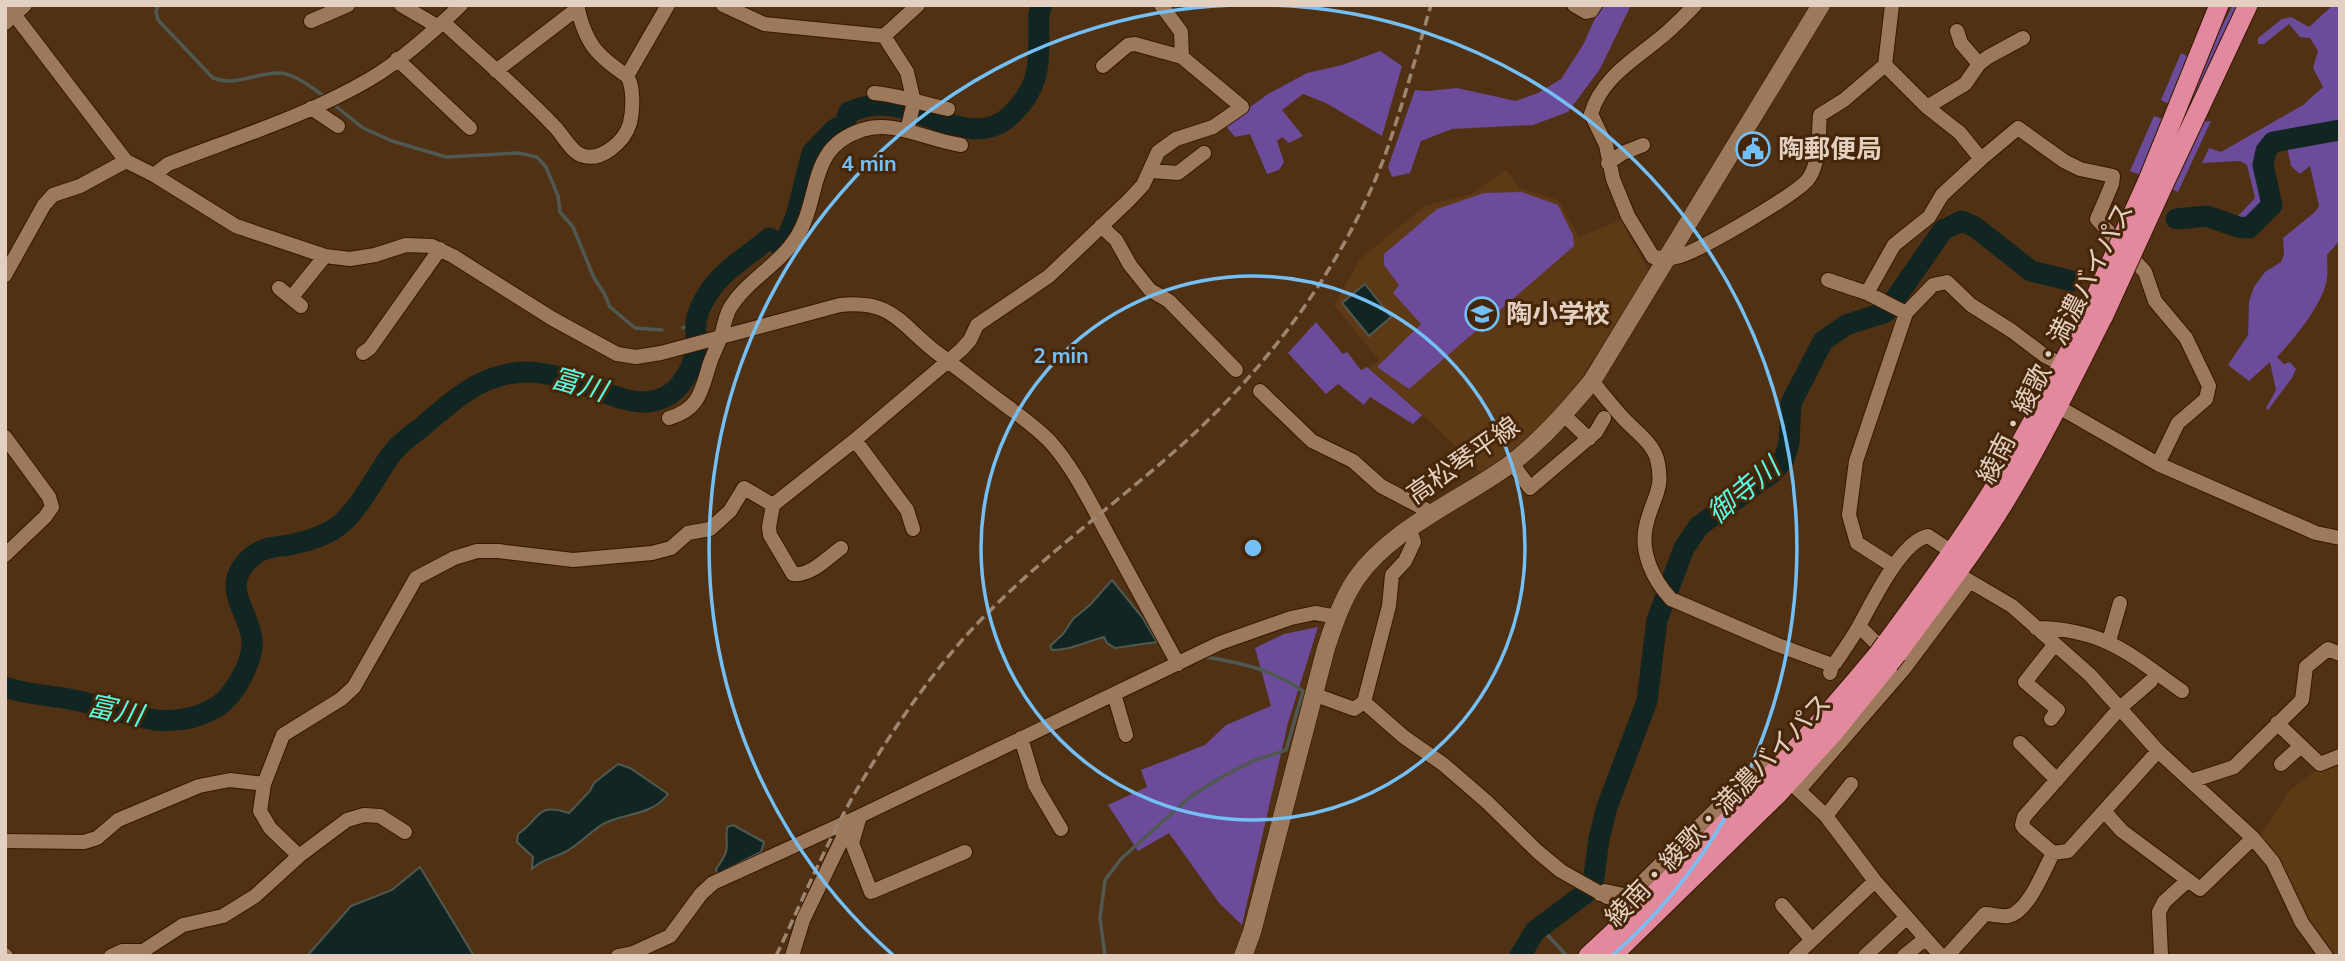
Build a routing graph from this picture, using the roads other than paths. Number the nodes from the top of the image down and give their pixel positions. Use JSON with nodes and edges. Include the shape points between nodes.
{"nodes":[{"id":1,"x":348,"y":5,"type":"edge"},
{"id":2,"x":401,"y":5,"type":"edge"},
{"id":3,"x":461,"y":5,"type":"edge"},
{"id":4,"x":668,"y":5,"type":"edge"},
{"id":5,"x":723,"y":5,"type":"edge"},
{"id":6,"x":918,"y":5,"type":"edge"},
{"id":7,"x":1161,"y":5,"type":"edge"},
{"id":8,"x":1574,"y":5,"type":"edge"},
{"id":9,"x":1595,"y":5,"type":"edge"},
{"id":10,"x":1695,"y":5,"type":"edge"},
{"id":11,"x":1821,"y":5,"type":"edge"},
{"id":12,"x":1892,"y":5,"type":"edge"},
{"id":13,"x":2219,"y":5,"type":"edge"},
{"id":14,"x":2248,"y":5,"type":"edge"},
{"id":15,"x":578,"y":7,"type":"edge"},
{"id":16,"x":13,"y":12,"type":"edge"},
{"id":17,"x":312,"y":21,"type":"dead end"},
{"id":18,"x":440,"y":24,"type":"junction"},
{"id":19,"x":1957,"y":31,"type":"dead end"},
{"id":20,"x":884,"y":36,"type":"junction"},
{"id":21,"x":2023,"y":38,"type":"dead end"},
{"id":22,"x":1182,"y":57,"type":"junction"},
{"id":23,"x":397,"y":59,"type":"junction"},
{"id":24,"x":1979,"y":64,"type":"junction"},
{"id":25,"x":1885,"y":65,"type":"junction"},
{"id":26,"x":1103,"y":66,"type":"dead end"},
{"id":27,"x":496,"y":71,"type":"junction"},
{"id":28,"x":627,"y":76,"type":"junction"},
{"id":29,"x":874,"y":93,"type":"dead end"},
{"id":30,"x":322,"y":103,"type":"junction"},
{"id":31,"x":914,"y":104,"type":"junction"},
{"id":32,"x":1927,"y":107,"type":"junction"},
{"id":33,"x":948,"y":109,"type":"dead end"},
{"id":34,"x":338,"y":126,"type":"dead end"},
{"id":35,"x":470,"y":128,"type":"dead end"},
{"id":36,"x":907,"y":130,"type":"junction"},
{"id":37,"x":961,"y":145,"type":"dead end"},
{"id":38,"x":1643,"y":145,"type":"dead end"},
{"id":39,"x":1203,"y":153,"type":"dead end"},
{"id":40,"x":1981,"y":159,"type":"junction"},
{"id":41,"x":126,"y":161,"type":"junction"},
{"id":42,"x":1608,"y":163,"type":"junction"},
{"id":43,"x":1151,"y":171,"type":"junction"},
{"id":44,"x":154,"y":175,"type":"junction"},
{"id":45,"x":2156,"y":183,"type":"junction"},
{"id":46,"x":1101,"y":226,"type":"junction"},
{"id":47,"x":440,"y":249,"type":"junction"},
{"id":48,"x":325,"y":256,"type":"junction"},
{"id":49,"x":1666,"y":259,"type":"junction"},
{"id":50,"x":5,"y":275,"type":"edge"},
{"id":51,"x":1828,"y":280,"type":"dead end"},
{"id":52,"x":1867,"y":293,"type":"junction"},
{"id":53,"x":290,"y":297,"type":"dead end"},
{"id":54,"x":1897,"y":309,"type":"junction"},
{"id":55,"x":2097,"y":312,"type":"junction"},
{"id":56,"x":718,"y":337,"type":"junction"},
{"id":57,"x":363,"y":353,"type":"dead end"},
{"id":58,"x":948,"y":360,"type":"junction"},
{"id":59,"x":2063,"y":365,"type":"junction"},
{"id":60,"x":1236,"y":370,"type":"dead end"},
{"id":61,"x":1592,"y":381,"type":"junction"},
{"id":62,"x":1260,"y":391,"type":"dead end"},
{"id":63,"x":2052,"y":403,"type":"junction"},
{"id":64,"x":1564,"y":415,"type":"junction"},
{"id":65,"x":669,"y":418,"type":"dead end"},
{"id":66,"x":1604,"y":418,"type":"dead end"},
{"id":67,"x":5,"y":437,"type":"edge"},
{"id":68,"x":1589,"y":439,"type":"junction"},
{"id":69,"x":855,"y":440,"type":"junction"},
{"id":70,"x":1511,"y":463,"type":"junction"},
{"id":71,"x":2158,"y":464,"type":"junction"},
{"id":72,"x":773,"y":505,"type":"junction"},
{"id":73,"x":1434,"y":514,"type":"junction"},
{"id":74,"x":913,"y":529,"type":"dead end"},
{"id":75,"x":1410,"y":530,"type":"junction"},
{"id":76,"x":2340,"y":538,"type":"edge"},
{"id":77,"x":841,"y":548,"type":"dead end"},
{"id":78,"x":5,"y":555,"type":"edge"},
{"id":79,"x":1894,"y":566,"type":"junction"},
{"id":80,"x":1955,"y":568,"type":"junction"},
{"id":81,"x":2120,"y":603,"type":"dead end"},
{"id":82,"x":1337,"y":617,"type":"junction"},
{"id":83,"x":1859,"y":626,"type":"junction"},
{"id":84,"x":2036,"y":628,"type":"junction"},
{"id":85,"x":2109,"y":641,"type":"junction"},
{"id":86,"x":2055,"y":644,"type":"junction"},
{"id":87,"x":2340,"y":654,"type":"edge"},
{"id":88,"x":1890,"y":657,"type":"junction"},
{"id":89,"x":1178,"y":664,"type":"junction"},
{"id":90,"x":2151,"y":681,"type":"dead end"},
{"id":91,"x":2182,"y":691,"type":"dead end"},
{"id":92,"x":1114,"y":694,"type":"junction"},
{"id":93,"x":1313,"y":694,"type":"junction"},
{"id":94,"x":1364,"y":702,"type":"junction"},
{"id":95,"x":2120,"y":708,"type":"junction"},
{"id":96,"x":2051,"y":719,"type":"dead end"},
{"id":97,"x":2277,"y":723,"type":"junction"},
{"id":98,"x":1126,"y":735,"type":"dead end"},
{"id":99,"x":1021,"y":738,"type":"junction"},
{"id":100,"x":2020,"y":743,"type":"dead end"},
{"id":101,"x":2301,"y":746,"type":"junction"},
{"id":102,"x":2158,"y":751,"type":"junction"},
{"id":103,"x":2340,"y":756,"type":"edge"},
{"id":104,"x":2281,"y":764,"type":"dead end"},
{"id":105,"x":2057,"y":780,"type":"junction"},
{"id":106,"x":1788,"y":781,"type":"junction"},
{"id":107,"x":2191,"y":781,"type":"junction"},
{"id":108,"x":264,"y":784,"type":"junction"},
{"id":109,"x":1852,"y":784,"type":"dead end"},
{"id":110,"x":2104,"y":811,"type":"junction"},
{"id":111,"x":1826,"y":816,"type":"junction"},
{"id":112,"x":854,"y":819,"type":"junction"},
{"id":113,"x":1061,"y":829,"type":"dead end"},
{"id":114,"x":405,"y":832,"type":"dead end"},
{"id":115,"x":2253,"y":838,"type":"junction"},
{"id":116,"x":5,"y":841,"type":"edge"},
{"id":117,"x":965,"y":852,"type":"dead end"},
{"id":118,"x":2053,"y":853,"type":"junction"},
{"id":119,"x":299,"y":856,"type":"junction"},
{"id":120,"x":2188,"y":880,"type":"junction"},
{"id":121,"x":1875,"y":881,"type":"junction"},
{"id":122,"x":1594,"y":890,"type":"junction"},
{"id":123,"x":1782,"y":905,"type":"dead end"},
{"id":124,"x":1636,"y":911,"type":"junction"},
{"id":125,"x":1906,"y":918,"type":"junction"},
{"id":126,"x":1925,"y":939,"type":"junction"},
{"id":127,"x":1805,"y":950,"type":"edge"},
{"id":128,"x":2161,"y":955,"type":"edge"},
{"id":129,"x":111,"y":956,"type":"edge"},
{"id":130,"x":618,"y":956,"type":"edge"},
{"id":131,"x":792,"y":956,"type":"edge"},
{"id":132,"x":1243,"y":956,"type":"edge"},
{"id":133,"x":1588,"y":956,"type":"edge"},
{"id":134,"x":1612,"y":956,"type":"edge"},
{"id":135,"x":1865,"y":956,"type":"edge"},
{"id":136,"x":1905,"y":956,"type":"edge"},
{"id":137,"x":1941,"y":956,"type":"edge"},
{"id":138,"x":1947,"y":956,"type":"edge"},
{"id":139,"x":2326,"y":956,"type":"edge"}],
"edges":[{"from":1,"to":17,"type":"street"},
{"from":2,"to":18,"type":"street"},
{"from":3,"to":18,"type":"street"},
{"from":4,"to":28,"type":"street"},
{"from":5,"to":20,"type":"street","via":[[764,24]]},
{"from":6,"to":20,"type":"street"},
{"from":7,"to":22,"type":"street","via":[[1181,32]]},
{"from":8,"to":9,"type":"street","via":[[1586,12]]},
{"from":10,"to":42,"type":"street","via":[[1612,76],[1594,101],[1591,114],[1606,145]]},
{"from":11,"to":49,"type":"main road","name":"高松琴平線"},
{"from":12,"to":25,"type":"street"},
{"from":13,"to":45,"type":"highway","name":"綾南・綾歌・満濃バイパス"},
{"from":14,"to":45,"type":"highway","name":"綾南・綾歌・満濃バイパス"},
{"from":15,"to":27,"type":"street"},
{"from":15,"to":28,"type":"street","via":[[582,29],[592,45]]},
{"from":16,"to":41,"type":"street"},
{"from":18,"to":23,"type":"street"},
{"from":18,"to":27,"type":"street"},
{"from":19,"to":24,"type":"street"},
{"from":20,"to":31,"type":"street","via":[[907,72]]},
{"from":21,"to":24,"type":"street"},
{"from":22,"to":26,"type":"street","via":[[1135,44]]},
{"from":22,"to":43,"type":"street","via":[[1242,107],[1213,127],[1176,139],[1158,152]]},
{"from":23,"to":30,"type":"street","via":[[372,78]]},
{"from":23,"to":35,"type":"street"},
{"from":24,"to":32,"type":"street","via":[[1965,84]]},
{"from":25,"to":32,"type":"street"},
{"from":25,"to":49,"type":"street","via":[[1820,115],[1820,144],[1809,179],[1741,225]]},
{"from":27,"to":28,"type":"street","via":[[579,155],[590,157],[606,153],[625,133],[630,122],[631,82]]},
{"from":29,"to":31,"type":"street","via":[[892,94]]},
{"from":30,"to":34,"type":"street"},
{"from":30,"to":44,"type":"street","via":[[168,164]]},
{"from":31,"to":33,"type":"street"},
{"from":31,"to":36,"type":"street"},
{"from":32,"to":40,"type":"street","via":[[1960,133]]},
{"from":36,"to":37,"type":"street"},
{"from":36,"to":56,"type":"street","via":[[865,128],[833,146],[818,172],[796,239],[741,293]]},
{"from":38,"to":42,"type":"street"},
{"from":39,"to":43,"type":"street","via":[[1178,173]]},
{"from":40,"to":52,"type":"street","via":[[1942,194],[1929,217],[1894,245]]},
{"from":40,"to":71,"type":"street","via":[[2018,128],[2064,161],[2113,176],[2097,219],[2145,272],[2155,301],[2186,338],[2209,386],[2206,399],[2178,423]]},
{"from":41,"to":44,"type":"street"},
{"from":41,"to":50,"type":"street","via":[[53,195]]},
{"from":42,"to":49,"type":"street","via":[[1634,226],[1653,257]]},
{"from":43,"to":46,"type":"street"},
{"from":44,"to":48,"type":"street","via":[[236,226]]},
{"from":45,"to":55,"type":"highway","name":"綾南・綾歌・満濃バイパス","bridge":true},
{"from":46,"to":58,"type":"street","via":[[1049,276],[977,325],[970,340]]},
{"from":46,"to":60,"type":"street","via":[[1150,290],[1169,301]]},
{"from":47,"to":48,"type":"street","via":[[406,245],[351,259]]},
{"from":47,"to":56,"type":"street","via":[[617,354],[648,356]]},
{"from":47,"to":57,"type":"street"},
{"from":48,"to":53,"type":"street"},
{"from":49,"to":61,"type":"main road","name":"高松琴平線"},
{"from":51,"to":52,"type":"street"},
{"from":52,"to":54,"type":"street"},
{"from":54,"to":59,"type":"street","via":[[1933,285],[1947,282],[1971,305]]},
{"from":54,"to":79,"type":"street","via":[[1856,461],[1849,515],[1857,542]]},
{"from":55,"to":59,"type":"highway","name":"綾南・綾歌・満濃バイパス"},
{"from":55,"to":63,"type":"highway","name":"綾南・綾歌・満濃バイパス"},
{"from":56,"to":58,"type":"street","via":[[858,303],[890,313]]},
{"from":56,"to":65,"type":"street","via":[[700,396],[683,414]]},
{"from":58,"to":69,"type":"street"},
{"from":58,"to":89,"type":"street","via":[[1060,454]]},
{"from":59,"to":63,"type":"highway","name":"綾南・綾歌・満濃バイパス"},
{"from":61,"to":64,"type":"main road","name":"高松琴平線"},
{"from":61,"to":83,"type":"street","via":[[1657,456],[1661,486],[1646,526],[1645,550],[1667,595],[1831,669]]},
{"from":62,"to":73,"type":"street","via":[[1312,441],[1353,461],[1381,486]]},
{"from":63,"to":71,"type":"street"},
{"from":63,"to":80,"type":"highway","name":"綾南・綾歌・満濃バイパス","via":[[1999,481]]},
{"from":64,"to":68,"type":"street"},
{"from":64,"to":70,"type":"main road","name":"高松琴平線"},
{"from":66,"to":68,"type":"street"},
{"from":67,"to":78,"type":"street","via":[[52,507]]},
{"from":68,"to":70,"type":"street","via":[[1530,488]]},
{"from":69,"to":72,"type":"street"},
{"from":69,"to":74,"type":"street","via":[[907,510]]},
{"from":70,"to":73,"type":"main road","name":"高松琴平線"},
{"from":71,"to":76,"type":"street","via":[[2316,533]]},
{"from":72,"to":77,"type":"street","via":[[770,535],[793,573],[809,571]]},
{"from":72,"to":108,"type":"street","via":[[744,488],[730,511],[710,530],[688,533],[671,548],[652,553],[573,560],[477,551],[416,578],[354,687],[283,735]]},
{"from":73,"to":75,"type":"main road","name":"高松琴平線"},
{"from":75,"to":82,"type":"main road","name":"高松琴平線","via":[[1368,564]]},
{"from":75,"to":94,"type":"street","via":[[1413,542],[1392,575],[1389,607]]},
{"from":79,"to":80,"type":"street","via":[[1928,536]]},
{"from":79,"to":83,"type":"street"},
{"from":80,"to":84,"type":"street"},
{"from":80,"to":88,"type":"highway","name":"綾南・綾歌・満濃バイパス"},
{"from":80,"to":88,"type":"street"},
{"from":81,"to":85,"type":"street"},
{"from":82,"to":89,"type":"street","via":[[1315,613],[1291,618],[1220,643]]},
{"from":82,"to":93,"type":"main road","name":"高松琴平線"},
{"from":83,"to":88,"type":"street"},
{"from":84,"to":85,"type":"street","via":[[2064,628]]},
{"from":84,"to":86,"type":"street"},
{"from":85,"to":91,"type":"street"},
{"from":86,"to":95,"type":"street"},
{"from":86,"to":96,"type":"street","via":[[2025,682],[2058,710]]},
{"from":87,"to":97,"type":"street","via":[[2328,649],[2306,667],[2302,700]]},
{"from":88,"to":106,"type":"highway","name":"綾南・綾歌・満濃バイパス","via":[[1824,720]]},
{"from":88,"to":106,"type":"street","via":[[1853,730]]},
{"from":89,"to":92,"type":"street"},
{"from":90,"to":95,"type":"street"},
{"from":92,"to":98,"type":"street"},
{"from":92,"to":99,"type":"street"},
{"from":93,"to":94,"type":"street","via":[[1354,709]]},
{"from":93,"to":132,"type":"main road","name":"高松琴平線"},
{"from":94,"to":122,"type":"street","via":[[1443,764],[1561,871]]},
{"from":95,"to":102,"type":"street"},
{"from":95,"to":105,"type":"street"},
{"from":97,"to":101,"type":"street"},
{"from":97,"to":107,"type":"street","via":[[2234,767]]},
{"from":99,"to":112,"type":"street"},
{"from":99,"to":113,"type":"street","via":[[1035,785]]},
{"from":100,"to":105,"type":"street"},
{"from":101,"to":103,"type":"street","via":[[2320,764]]},
{"from":101,"to":104,"type":"street"},
{"from":102,"to":107,"type":"street"},
{"from":102,"to":110,"type":"street"},
{"from":105,"to":118,"type":"street","via":[[2023,821],[2025,829]]},
{"from":106,"to":111,"type":"street"},
{"from":106,"to":122,"type":"street","via":[[1763,763],[1628,896]]},
{"from":106,"to":124,"type":"highway","name":"綾南・綾歌・満濃バイパス"},
{"from":106,"to":134,"type":"highway","name":"綾南・綾歌・満濃バイパス"},
{"from":107,"to":115,"type":"street"},
{"from":108,"to":116,"type":"street","via":[[230,780],[199,786],[118,820],[97,838],[84,842]]},
{"from":108,"to":119,"type":"street","via":[[260,811],[270,828]]},
{"from":109,"to":111,"type":"street"},
{"from":110,"to":118,"type":"street","via":[[2068,850]]},
{"from":110,"to":120,"type":"street","via":[[2122,831]]},
{"from":111,"to":121,"type":"street"},
{"from":112,"to":117,"type":"street","via":[[852,843],[872,892]]},
{"from":112,"to":130,"type":"street","via":[[713,883],[670,936]]},
{"from":112,"to":131,"type":"street","via":[[803,920]]},
{"from":114,"to":119,"type":"street","via":[[380,816],[364,816],[347,820]]},
{"from":115,"to":120,"type":"street","via":[[2200,889]]},
{"from":115,"to":139,"type":"street","via":[[2273,862],[2302,923]]},
{"from":118,"to":138,"type":"street","via":[[2018,912],[1985,914]]},
{"from":119,"to":129,"type":"street","via":[[256,896],[223,916],[183,925],[143,951]]},
{"from":120,"to":128,"type":"street","via":[[2159,912]]},
{"from":121,"to":125,"type":"street"},
{"from":121,"to":127,"type":"street"},
{"from":122,"to":124,"type":"street","via":[[1628,903]]},
{"from":123,"to":127,"type":"street"},
{"from":124,"to":133,"type":"highway","name":"綾南・綾歌・満濃バイパス"},
{"from":125,"to":126,"type":"street"},
{"from":125,"to":135,"type":"street"},
{"from":126,"to":136,"type":"street"},
{"from":126,"to":137,"type":"street"}]}
